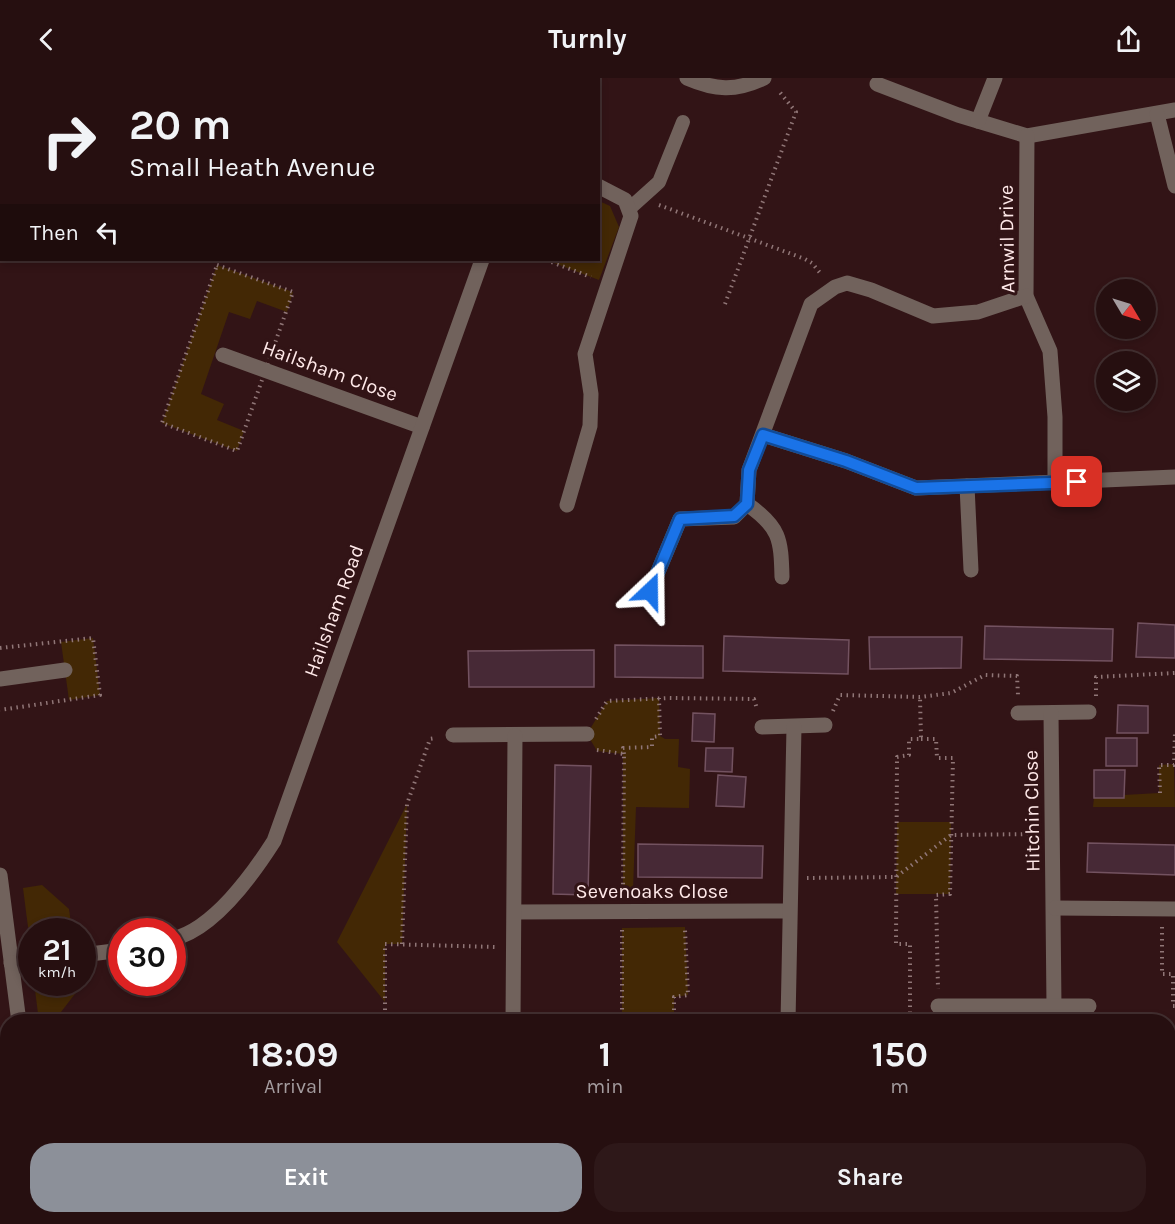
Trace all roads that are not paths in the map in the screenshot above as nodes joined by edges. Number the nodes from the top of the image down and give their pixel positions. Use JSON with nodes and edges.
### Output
{"nodes":[{"id":1,"x":687,"y":78,"type":"edge"},
{"id":2,"x":995,"y":78,"type":"edge"},
{"id":3,"x":769,"y":82,"type":"edge"},
{"id":4,"x":877,"y":84,"type":"dead end"},
{"id":5,"x":1175,"y":110,"type":"edge"},
{"id":6,"x":1157,"y":114,"type":"junction"},
{"id":7,"x":978,"y":121,"type":"junction"},
{"id":8,"x":683,"y":122,"type":"dead end"},
{"id":9,"x":1027,"y":135,"type":"junction"},
{"id":10,"x":1175,"y":186,"type":"edge"},
{"id":11,"x":600,"y":187,"type":"edge"},
{"id":12,"x":629,"y":209,"type":"junction"},
{"id":13,"x":482,"y":261,"type":"edge"},
{"id":14,"x":1026,"y":296,"type":"junction"},
{"id":15,"x":223,"y":355,"type":"dead end"},
{"id":16,"x":422,"y":427,"type":"junction"},
{"id":17,"x":763,"y":435,"type":"junction"},
{"id":18,"x":1175,"y":477,"type":"edge"},
{"id":19,"x":1055,"y":482,"type":"junction"},
{"id":20,"x":967,"y":486,"type":"junction"},
{"id":21,"x":747,"y":504,"type":"junction"},
{"id":22,"x":567,"y":505,"type":"dead end"},
{"id":23,"x":971,"y":570,"type":"dead end"},
{"id":24,"x":782,"y":577,"type":"dead end"},
{"id":25,"x":650,"y":591,"type":"dead end"},
{"id":26,"x":65,"y":670,"type":"dead end"},
{"id":27,"x":0,"y":679,"type":"edge"},
{"id":28,"x":1089,"y":712,"type":"road end"},
{"id":29,"x":1018,"y":713,"type":"road end"},
{"id":30,"x":1051,"y":713,"type":"junction"},
{"id":31,"x":825,"y":725,"type":"road end"},
{"id":32,"x":762,"y":727,"type":"road end"},
{"id":33,"x":794,"y":727,"type":"junction"},
{"id":34,"x":586,"y":734,"type":"road end"},
{"id":35,"x":453,"y":735,"type":"road end"},
{"id":36,"x":515,"y":736,"type":"junction"},
{"id":37,"x":0,"y":875,"type":"edge"},
{"id":38,"x":1055,"y":908,"type":"junction"},
{"id":39,"x":1168,"y":909,"type":"edge"},
{"id":40,"x":515,"y":912,"type":"junction"},
{"id":41,"x":788,"y":912,"type":"junction"},
{"id":42,"x":186,"y":933,"type":"edge"},
{"id":43,"x":18,"y":962,"type":"edge"},
{"id":44,"x":11,"y":963,"type":"junction"},
{"id":45,"x":938,"y":1006,"type":"road end"},
{"id":46,"x":1054,"y":1006,"type":"junction"},
{"id":47,"x":1089,"y":1006,"type":"dead end"},
{"id":48,"x":18,"y":1014,"type":"edge"},
{"id":49,"x":513,"y":1014,"type":"edge"},
{"id":50,"x":788,"y":1014,"type":"edge"}],
"edges":[{"from":1,"to":3,"type":"street"},
{"from":2,"to":7,"type":"street"},
{"from":4,"to":7,"type":"street"},
{"from":5,"to":6,"type":"street"},
{"from":6,"to":9,"type":"street"},
{"from":6,"to":10,"type":"street"},
{"from":7,"to":9,"type":"street"},
{"from":8,"to":12,"type":"lane"},
{"from":9,"to":14,"type":"street","name":"Arnwil Drive"},
{"from":11,"to":12,"type":"street"},
{"from":12,"to":22,"type":"street"},
{"from":13,"to":16,"type":"street","name":"Hailsham Road"},
{"from":14,"to":17,"type":"street"},
{"from":14,"to":19,"type":"street","name":"Arnwil Drive"},
{"from":15,"to":16,"type":"street","name":"Hailsham Close"},
{"from":16,"to":42,"type":"street","name":"Hailsham Road"},
{"from":17,"to":20,"type":"street"},
{"from":17,"to":21,"type":"street"},
{"from":18,"to":19,"type":"street"},
{"from":19,"to":20,"type":"street"},
{"from":20,"to":23,"type":"street"},
{"from":21,"to":24,"type":"street"},
{"from":21,"to":25,"type":"street"},
{"from":26,"to":27,"type":"street"},
{"from":28,"to":30,"type":"street"},
{"from":29,"to":30,"type":"street"},
{"from":30,"to":38,"type":"street","name":"Hitchin Close"},
{"from":31,"to":33,"type":"street"},
{"from":32,"to":33,"type":"street"},
{"from":33,"to":41,"type":"street"},
{"from":34,"to":36,"type":"street"},
{"from":35,"to":36,"type":"street"},
{"from":36,"to":40,"type":"street"},
{"from":37,"to":44,"type":"street"},
{"from":38,"to":39,"type":"street"},
{"from":38,"to":46,"type":"street","name":"Hitchin Close"},
{"from":40,"to":41,"type":"street","name":"Sevenoaks Close"},
{"from":40,"to":49,"type":"street"},
{"from":41,"to":50,"type":"street"},
{"from":43,"to":44,"type":"street"},
{"from":44,"to":48,"type":"street"},
{"from":45,"to":46,"type":"street"},
{"from":46,"to":47,"type":"street"}]}
